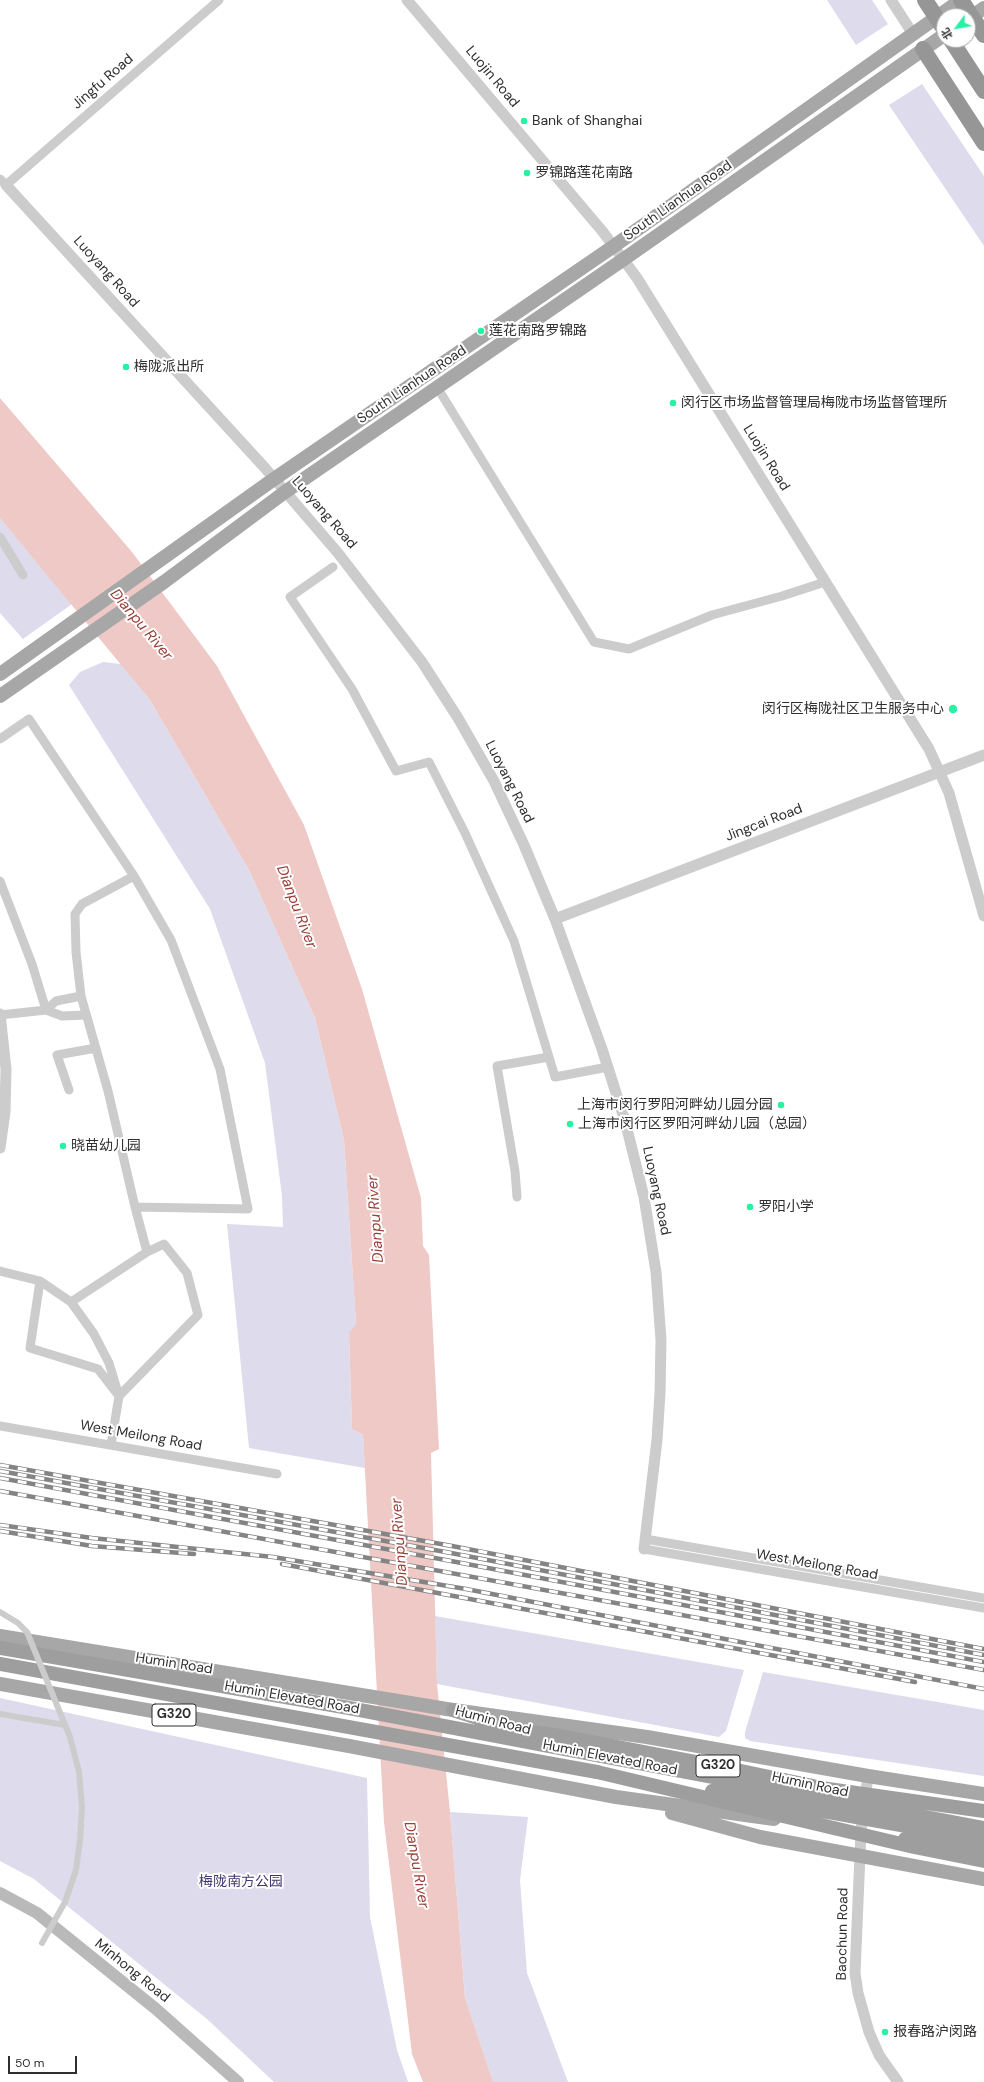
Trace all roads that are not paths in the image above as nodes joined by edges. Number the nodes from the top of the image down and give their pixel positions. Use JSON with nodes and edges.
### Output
{"nodes":[{"id":1,"x":220,"y":0,"type":"edge"},
{"id":2,"x":407,"y":0,"type":"edge"},
{"id":3,"x":891,"y":0,"type":"edge"},
{"id":4,"x":925,"y":0,"type":"edge"},
{"id":5,"x":961,"y":0,"type":"edge"},
{"id":6,"x":936,"y":17,"type":"edge"},
{"id":7,"x":913,"y":34,"type":"junction"},
{"id":8,"x":984,"y":35,"type":"edge"},
{"id":9,"x":936,"y":39,"type":"edge"},
{"id":10,"x":923,"y":48,"type":"junction"},
{"id":11,"x":956,"y":48,"type":"edge"},
{"id":12,"x":984,"y":91,"type":"edge"},
{"id":13,"x":984,"y":142,"type":"edge"},
{"id":14,"x":3,"y":182,"type":"edge"},
{"id":15,"x":614,"y":246,"type":"junction"},
{"id":16,"x":624,"y":259,"type":"junction"},
{"id":17,"x":437,"y":387,"type":"junction"},
{"id":18,"x":274,"y":479,"type":"junction"},
{"id":19,"x":285,"y":492,"type":"junction"},
{"id":20,"x":0,"y":537,"type":"edge"},
{"id":21,"x":333,"y":567,"type":"dead end"},
{"id":22,"x":23,"y":575,"type":"dead end"},
{"id":23,"x":825,"y":582,"type":"junction"},
{"id":24,"x":0,"y":674,"type":"edge"},
{"id":25,"x":0,"y":696,"type":"edge"},
{"id":26,"x":0,"y":739,"type":"edge"},
{"id":27,"x":984,"y":755,"type":"edge"},
{"id":28,"x":941,"y":771,"type":"junction"},
{"id":29,"x":134,"y":876,"type":"junction"},
{"id":30,"x":0,"y":882,"type":"edge"},
{"id":31,"x":984,"y":916,"type":"edge"},
{"id":32,"x":555,"y":919,"type":"junction"},
{"id":33,"x":81,"y":996,"type":"junction"},
{"id":34,"x":46,"y":1010,"type":"junction"},
{"id":35,"x":0,"y":1015,"type":"edge"},
{"id":36,"x":86,"y":1015,"type":"junction"},
{"id":37,"x":96,"y":1048,"type":"junction"},
{"id":38,"x":549,"y":1057,"type":"junction"},
{"id":39,"x":608,"y":1067,"type":"junction"},
{"id":40,"x":69,"y":1090,"type":"dead end"},
{"id":41,"x":0,"y":1148,"type":"edge"},
{"id":42,"x":517,"y":1197,"type":"dead end"},
{"id":43,"x":136,"y":1207,"type":"junction"},
{"id":44,"x":147,"y":1252,"type":"junction"},
{"id":45,"x":0,"y":1270,"type":"edge"},
{"id":46,"x":40,"y":1281,"type":"junction"},
{"id":47,"x":71,"y":1302,"type":"junction"},
{"id":48,"x":119,"y":1396,"type":"junction"},
{"id":49,"x":0,"y":1426,"type":"edge"},
{"id":50,"x":111,"y":1445,"type":"junction"},
{"id":51,"x":277,"y":1474,"type":"dead end"},
{"id":52,"x":645,"y":1544,"type":"junction"},
{"id":53,"x":984,"y":1598,"type":"edge"},
{"id":54,"x":984,"y":1608,"type":"edge"},
{"id":55,"x":0,"y":1612,"type":"edge"},
{"id":56,"x":0,"y":1636,"type":"edge"},
{"id":57,"x":0,"y":1648,"type":"edge"},
{"id":58,"x":0,"y":1664,"type":"edge"},
{"id":59,"x":0,"y":1684,"type":"edge"},
{"id":60,"x":453,"y":1710,"type":"junction"},
{"id":61,"x":0,"y":1714,"type":"edge"},
{"id":62,"x":65,"y":1726,"type":"junction"},
{"id":63,"x":602,"y":1756,"type":"junction"},
{"id":64,"x":597,"y":1772,"type":"junction"},
{"id":65,"x":868,"y":1776,"type":"junction"},
{"id":66,"x":984,"y":1794,"type":"edge"},
{"id":67,"x":616,"y":1797,"type":"junction"},
{"id":68,"x":866,"y":1797,"type":"junction"},
{"id":69,"x":984,"y":1811,"type":"edge"},
{"id":70,"x":984,"y":1818,"type":"edge"},
{"id":71,"x":984,"y":1828,"type":"edge"},
{"id":72,"x":861,"y":1831,"type":"junction"},
{"id":73,"x":984,"y":1840,"type":"edge"},
{"id":74,"x":984,"y":1852,"type":"edge"},
{"id":75,"x":860,"y":1857,"type":"junction"},
{"id":76,"x":984,"y":1861,"type":"edge"},
{"id":77,"x":984,"y":1879,"type":"edge"},
{"id":78,"x":0,"y":1893,"type":"edge"},
{"id":79,"x":42,"y":1943,"type":"dead end"},
{"id":80,"x":238,"y":2082,"type":"edge"},
{"id":81,"x":898,"y":2082,"type":"edge"}],
"edges":[{"from":1,"to":14,"type":"street","name":"Jingfu Road"},
{"from":2,"to":15,"type":"street","name":"Luojin Road"},
{"from":3,"to":7,"type":"street"},
{"from":4,"to":6,"type":"highway","bridge":true},
{"from":5,"to":7,"type":"main road","name":"South Lianhua Road"},
{"from":5,"to":8,"type":"highway","bridge":true},
{"from":7,"to":10,"type":"main road"},
{"from":7,"to":15,"type":"main road","name":"South Lianhua Road"},
{"from":9,"to":10,"type":"main road","name":"South Lianhua Road"},
{"from":10,"to":13,"type":"highway"},
{"from":10,"to":16,"type":"main road","name":"South Lianhua Road"},
{"from":11,"to":12,"type":"highway"},
{"from":14,"to":18,"type":"street","name":"Luoyang Road"},
{"from":15,"to":16,"type":"street","name":"Luojin Road"},
{"from":15,"to":18,"type":"main road","name":"South Lianhua Road"},
{"from":16,"to":17,"type":"main road","name":"South Lianhua Road"},
{"from":16,"to":23,"type":"street","name":"Luojin Road"},
{"from":17,"to":19,"type":"main road","name":"South Lianhua Road"},
{"from":17,"to":23,"type":"street"},
{"from":18,"to":19,"type":"street","name":"Luoyang Road"},
{"from":18,"to":24,"type":"main road","name":"South Lianhua Road"},
{"from":19,"to":25,"type":"main road","name":"South Lianhua Road"},
{"from":19,"to":32,"type":"street","name":"Luoyang Road"},
{"from":20,"to":22,"type":"street"},
{"from":21,"to":38,"type":"street"},
{"from":23,"to":28,"type":"street","name":"Luojin Road"},
{"from":26,"to":29,"type":"street"},
{"from":27,"to":28,"type":"street","name":"Jingcai Road"},
{"from":28,"to":31,"type":"street","name":"Luojin Road"},
{"from":28,"to":32,"type":"street","name":"Jingcai Road"},
{"from":29,"to":33,"type":"street"},
{"from":29,"to":43,"type":"street"},
{"from":30,"to":34,"type":"street"},
{"from":32,"to":39,"type":"street","name":"Luoyang Road"},
{"from":33,"to":34,"type":"street"},
{"from":33,"to":36,"type":"street"},
{"from":34,"to":35,"type":"street"},
{"from":34,"to":36,"type":"street"},
{"from":35,"to":41,"type":"street"},
{"from":36,"to":37,"type":"street"},
{"from":37,"to":40,"type":"street"},
{"from":37,"to":43,"type":"street"},
{"from":38,"to":39,"type":"street"},
{"from":38,"to":42,"type":"street"},
{"from":39,"to":52,"type":"street","name":"Luoyang Road"},
{"from":43,"to":44,"type":"street"},
{"from":44,"to":47,"type":"street"},
{"from":44,"to":48,"type":"street"},
{"from":45,"to":46,"type":"street"},
{"from":46,"to":47,"type":"street"},
{"from":46,"to":48,"type":"street"},
{"from":47,"to":48,"type":"street"},
{"from":48,"to":50,"type":"street"},
{"from":49,"to":50,"type":"street","name":"West Meilong Road"},
{"from":50,"to":51,"type":"street","name":"West Meilong Road"},
{"from":52,"to":53,"type":"street","name":"West Meilong Road"},
{"from":52,"to":54,"type":"street","name":"West Meilong Road"},
{"from":55,"to":62,"type":"street","bridge":true},
{"from":56,"to":60,"type":"main road","name":"Humin Road","number":"G320"},
{"from":57,"to":63,"type":"highway","name":"Humin Elevated Road","bridge":true},
{"from":58,"to":64,"type":"highway","name":"Humin Elevated Road","bridge":true},
{"from":59,"to":67,"type":"main road","number":"G320"},
{"from":60,"to":65,"type":"main road"},
{"from":60,"to":68,"type":"highway","name":"Humin Road","number":"G320"},
{"from":61,"to":62,"type":"street"},
{"from":62,"to":79,"type":"street","bridge":true},
{"from":63,"to":69,"type":"highway","bridge":true},
{"from":63,"to":71,"type":"highway","name":"Humin Elevated Road","bridge":true},
{"from":64,"to":73,"type":"highway","name":"Humin Elevated Road","bridge":true},
{"from":64,"to":76,"type":"highway","bridge":true},
{"from":65,"to":66,"type":"main road"},
{"from":65,"to":68,"type":"street","name":"Baochun Road"},
{"from":67,"to":72,"type":"main road","number":"G320"},
{"from":67,"to":75,"type":"main road"},
{"from":68,"to":70,"type":"highway","name":"Humin Road","number":"G320"},
{"from":68,"to":72,"type":"street","name":"Baochun Road"},
{"from":72,"to":74,"type":"highway","number":"G320"},
{"from":72,"to":75,"type":"street","name":"Baochun Road"},
{"from":75,"to":77,"type":"main road"},
{"from":75,"to":81,"type":"street","name":"Baochun Road"},
{"from":78,"to":80,"type":"main road","name":"Minhong Road"}]}
